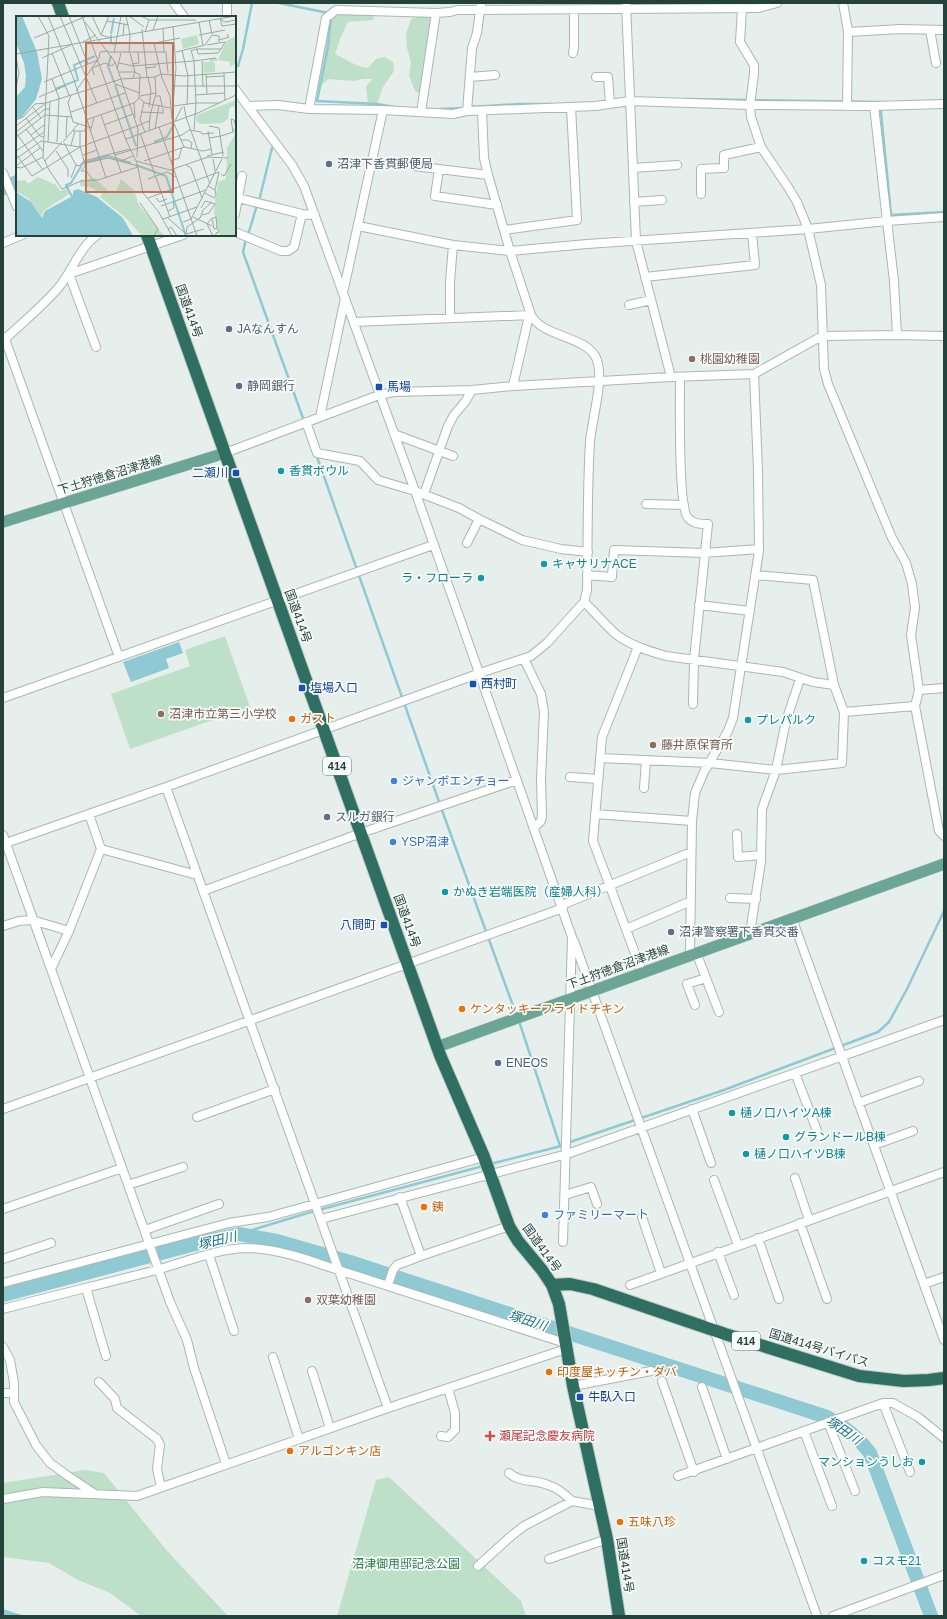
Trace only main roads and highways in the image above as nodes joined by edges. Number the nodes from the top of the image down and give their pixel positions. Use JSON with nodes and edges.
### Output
{"nodes":[{"id":1,"x":58,"y":3,"type":"edge"},
{"id":2,"x":67,"y":3,"type":"edge"},
{"id":3,"x":63,"y":16,"type":"edge"},
{"id":4,"x":72,"y":16,"type":"edge"},
{"id":5,"x":148,"y":240,"type":"edge"},
{"id":6,"x":225,"y":453,"type":"junction"},
{"id":7,"x":3,"y":522,"type":"edge"},
{"id":8,"x":944,"y":864,"type":"edge"},
{"id":9,"x":437,"y":1047,"type":"junction"},
{"id":10,"x":552,"y":1285,"type":"junction"},
{"id":11,"x":944,"y":1378,"type":"edge"},
{"id":12,"x":619,"y":1616,"type":"edge"}],
"edges":[{"from":1,"to":3,"type":"highway"},
{"from":2,"to":4,"type":"highway"},
{"from":5,"to":6,"type":"highway","name":"国道414号","number":"414"},
{"from":6,"to":7,"type":"main road","name":"下土狩徳倉沼津港線"},
{"from":6,"to":9,"type":"highway","name":"国道414号","number":"414"},
{"from":8,"to":9,"type":"main road","name":"下土狩徳倉沼津港線"},
{"from":9,"to":10,"type":"highway","name":"国道414号","number":"414"},
{"from":10,"to":11,"type":"highway","name":"国道414号バイパス","number":"414"},
{"from":10,"to":12,"type":"highway","name":"国道414号","number":"414"}]}
